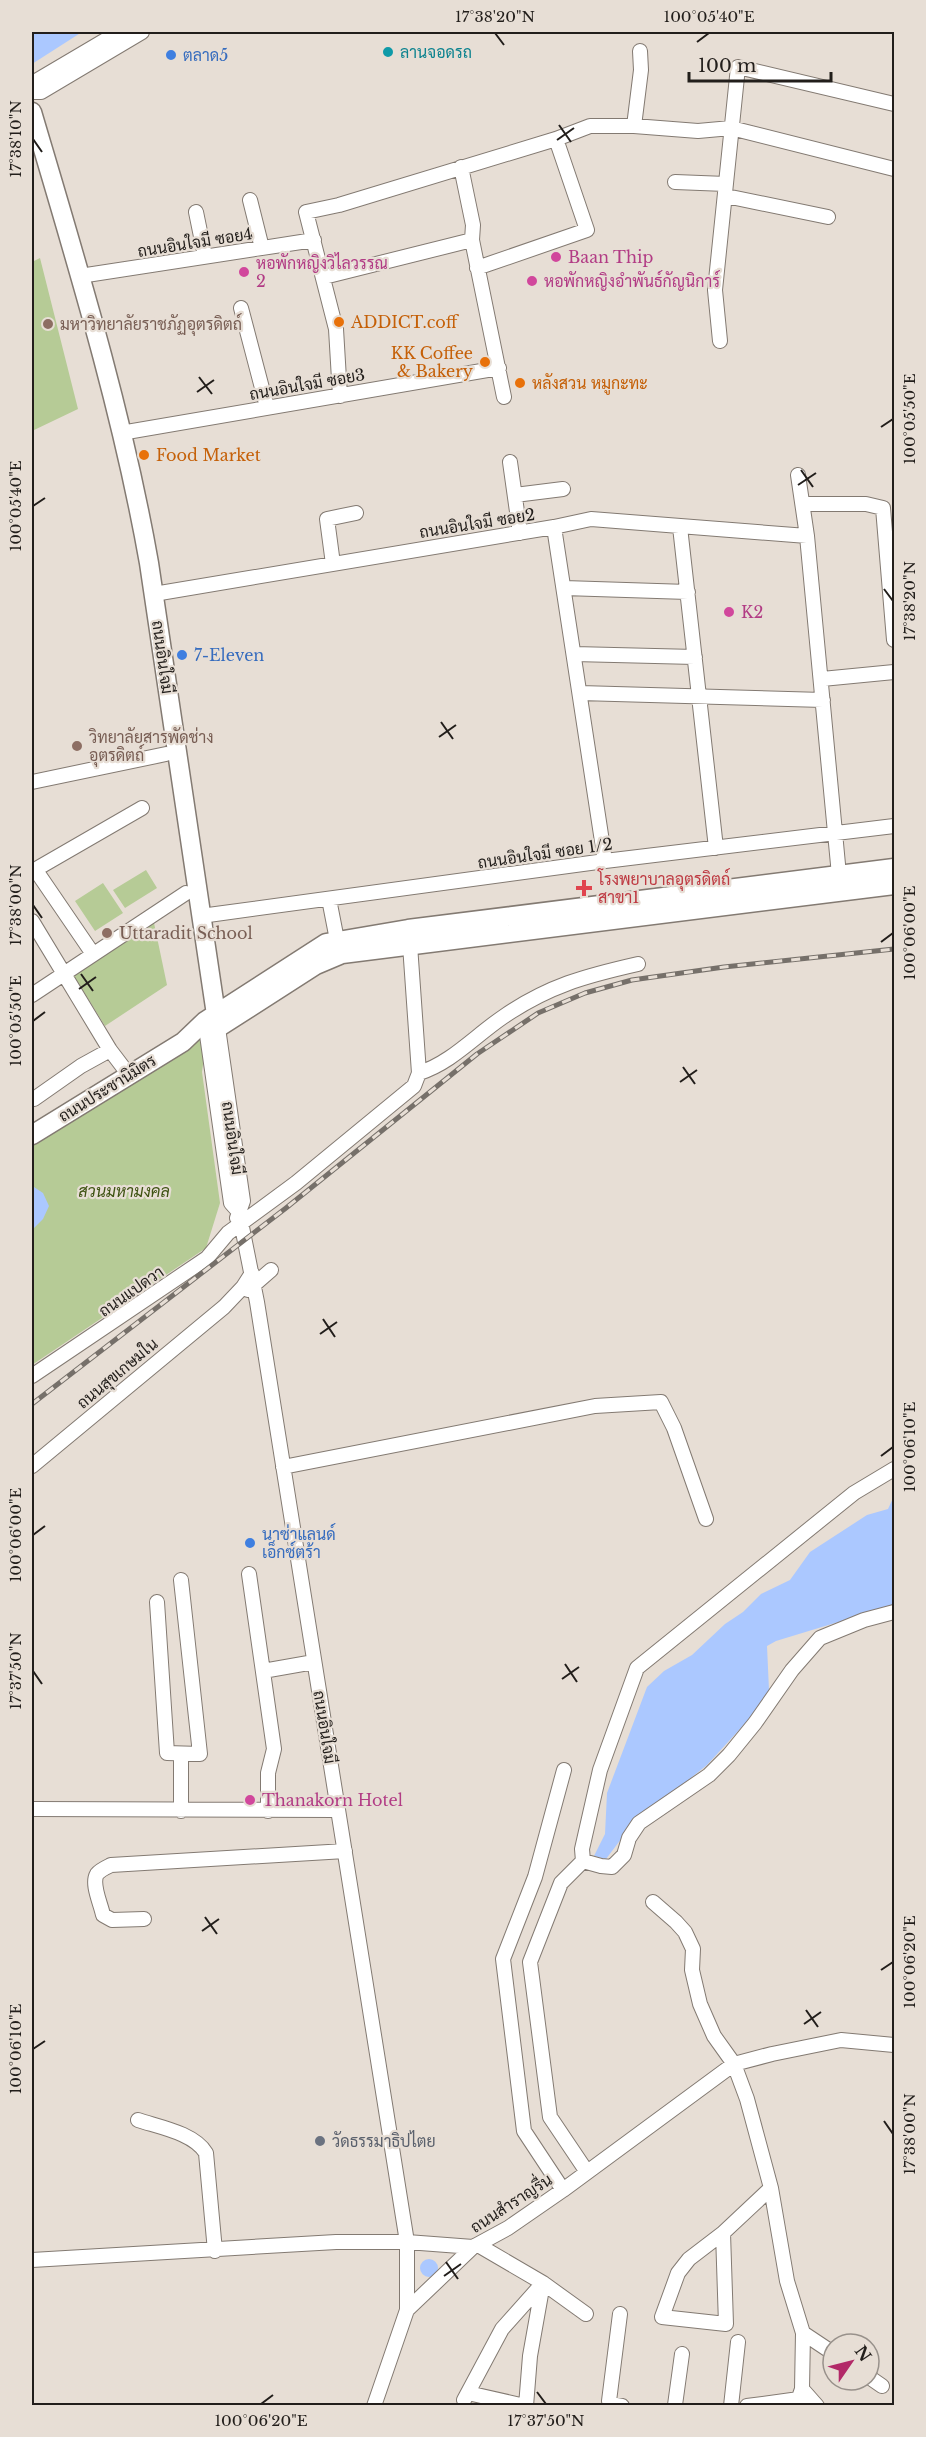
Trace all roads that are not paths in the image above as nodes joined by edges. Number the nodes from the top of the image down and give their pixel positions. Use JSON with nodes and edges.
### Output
{"nodes":[{"id":1,"x":119,"y":32,"type":"edge"},
{"id":2,"x":142,"y":32,"type":"edge"},
{"id":3,"x":640,"y":51,"type":"dead end"},
{"id":4,"x":35,"y":91,"type":"edge"},
{"id":5,"x":894,"y":104,"type":"edge"},
{"id":6,"x":33,"y":115,"type":"edge"},
{"id":7,"x":634,"y":126,"type":"junction"},
{"id":8,"x":731,"y":128,"type":"junction"},
{"id":9,"x":556,"y":139,"type":"junction"},
{"id":10,"x":32,"y":152,"type":"edge"},
{"id":11,"x":461,"y":167,"type":"junction"},
{"id":12,"x":894,"y":169,"type":"edge"},
{"id":13,"x":675,"y":182,"type":"dead end"},
{"id":14,"x":726,"y":190,"type":"junction"},
{"id":15,"x":250,"y":200,"type":"dead end"},
{"id":16,"x":196,"y":212,"type":"dead end"},
{"id":17,"x":828,"y":217,"type":"dead end"},
{"id":18,"x":314,"y":240,"type":"junction"},
{"id":19,"x":471,"y":240,"type":"junction"},
{"id":20,"x":262,"y":248,"type":"junction"},
{"id":21,"x":205,"y":256,"type":"junction"},
{"id":22,"x":477,"y":268,"type":"junction"},
{"id":23,"x":80,"y":276,"type":"junction"},
{"id":24,"x":324,"y":278,"type":"junction"},
{"id":25,"x":242,"y":308,"type":"dead end"},
{"id":26,"x":720,"y":341,"type":"dead end"},
{"id":27,"x":499,"y":368,"type":"junction"},
{"id":28,"x":340,"y":396,"type":"junction"},
{"id":29,"x":504,"y":397,"type":"dead end"},
{"id":30,"x":267,"y":407,"type":"junction"},
{"id":31,"x":121,"y":433,"type":"junction"},
{"id":32,"x":510,"y":462,"type":"dead end"},
{"id":33,"x":798,"y":475,"type":"dead end"},
{"id":34,"x":563,"y":489,"type":"dead end"},
{"id":35,"x":515,"y":495,"type":"junction"},
{"id":36,"x":803,"y":504,"type":"junction"},
{"id":37,"x":356,"y":513,"type":"dead end"},
{"id":38,"x":554,"y":527,"type":"junction"},
{"id":39,"x":680,"y":527,"type":"junction"},
{"id":40,"x":520,"y":533,"type":"junction"},
{"id":41,"x":807,"y":536,"type":"junction"},
{"id":42,"x":333,"y":564,"type":"junction"},
{"id":43,"x":564,"y":588,"type":"junction"},
{"id":44,"x":688,"y":592,"type":"junction"},
{"id":45,"x":148,"y":595,"type":"junction"},
{"id":46,"x":894,"y":640,"type":"edge"},
{"id":47,"x":574,"y":654,"type":"junction"},
{"id":48,"x":695,"y":657,"type":"junction"},
{"id":49,"x":894,"y":672,"type":"edge"},
{"id":50,"x":822,"y":680,"type":"junction"},
{"id":51,"x":580,"y":693,"type":"junction"},
{"id":52,"x":700,"y":697,"type":"junction"},
{"id":53,"x":823,"y":700,"type":"junction"},
{"id":54,"x":171,"y":753,"type":"junction"},
{"id":55,"x":32,"y":782,"type":"edge"},
{"id":56,"x":142,"y":808,"type":"dead end"},
{"id":57,"x":894,"y":826,"type":"edge"},
{"id":58,"x":835,"y":834,"type":"junction"},
{"id":59,"x":716,"y":848,"type":"junction"},
{"id":60,"x":605,"y":861,"type":"junction"},
{"id":61,"x":894,"y":868,"type":"edge"},
{"id":62,"x":838,"y":875,"type":"junction"},
{"id":63,"x":894,"y":885,"type":"edge"},
{"id":64,"x":192,"y":892,"type":"junction"},
{"id":65,"x":329,"y":899,"type":"junction"},
{"id":66,"x":201,"y":916,"type":"junction"},
{"id":67,"x":32,"y":921,"type":"edge"},
{"id":68,"x":337,"y":940,"type":"junction"},
{"id":69,"x":410,"y":945,"type":"junction"},
{"id":70,"x":93,"y":954,"type":"junction"},
{"id":71,"x":638,"y":964,"type":"dead end"},
{"id":72,"x":64,"y":974,"type":"junction"},
{"id":73,"x":32,"y":995,"type":"edge"},
{"id":74,"x":211,"y":1025,"type":"junction"},
{"id":75,"x":110,"y":1050,"type":"junction"},
{"id":76,"x":419,"y":1073,"type":"junction"},
{"id":77,"x":129,"y":1074,"type":"junction"},
{"id":78,"x":34,"y":1099,"type":"dead end"},
{"id":79,"x":32,"y":1135,"type":"edge"},
{"id":80,"x":240,"y":1218,"type":"junction"},
{"id":81,"x":226,"y":1236,"type":"junction"},
{"id":82,"x":245,"y":1240,"type":"junction"},
{"id":83,"x":271,"y":1270,"type":"dead end"},
{"id":84,"x":253,"y":1279,"type":"junction"},
{"id":85,"x":257,"y":1302,"type":"junction"},
{"id":86,"x":224,"y":1306,"type":"junction"},
{"id":87,"x":32,"y":1376,"type":"edge"},
{"id":88,"x":32,"y":1466,"type":"edge"},
{"id":89,"x":283,"y":1467,"type":"junction"},
{"id":90,"x":894,"y":1469,"type":"edge"},
{"id":91,"x":706,"y":1519,"type":"dead end"},
{"id":92,"x":249,"y":1574,"type":"dead end"},
{"id":93,"x":180,"y":1580,"type":"dead end"},
{"id":94,"x":157,"y":1602,"type":"dead end"},
{"id":95,"x":894,"y":1612,"type":"edge"},
{"id":96,"x":314,"y":1662,"type":"junction"},
{"id":97,"x":263,"y":1671,"type":"junction"},
{"id":98,"x":181,"y":1754,"type":"junction"},
{"id":99,"x":564,"y":1770,"type":"dead end"},
{"id":100,"x":32,"y":1809,"type":"edge"},
{"id":101,"x":338,"y":1810,"type":"junction"},
{"id":102,"x":181,"y":1811,"type":"junction"},
{"id":103,"x":268,"y":1811,"type":"junction"},
{"id":104,"x":345,"y":1851,"type":"junction"},
{"id":105,"x":584,"y":1861,"type":"junction"},
{"id":106,"x":653,"y":1902,"type":"dead end"},
{"id":107,"x":144,"y":1920,"type":"dead end"},
{"id":108,"x":894,"y":2045,"type":"edge"},
{"id":109,"x":734,"y":2064,"type":"junction"},
{"id":110,"x":138,"y":2120,"type":"dead end"},
{"id":111,"x":587,"y":2172,"type":"junction"},
{"id":112,"x":771,"y":2188,"type":"junction"},
{"id":113,"x":563,"y":2190,"type":"junction"},
{"id":114,"x":723,"y":2233,"type":"junction"},
{"id":115,"x":407,"y":2242,"type":"junction"},
{"id":116,"x":476,"y":2246,"type":"junction"},
{"id":117,"x":215,"y":2251,"type":"junction"},
{"id":118,"x":32,"y":2260,"type":"edge"},
{"id":119,"x":543,"y":2283,"type":"junction"},
{"id":120,"x":407,"y":2310,"type":"junction"},
{"id":121,"x":585,"y":2314,"type":"dead end"},
{"id":122,"x":620,"y":2314,"type":"dead end"},
{"id":123,"x":803,"y":2333,"type":"junction"},
{"id":124,"x":738,"y":2342,"type":"dead end"},
{"id":125,"x":821,"y":2345,"type":"edge"},
{"id":126,"x":682,"y":2354,"type":"dead end"},
{"id":127,"x":799,"y":2398,"type":"edge"},
{"id":128,"x":676,"y":2405,"type":"edge"},
{"id":129,"x":374,"y":2406,"type":"edge"},
{"id":130,"x":525,"y":2406,"type":"edge"},
{"id":131,"x":622,"y":2406,"type":"edge"},
{"id":132,"x":662,"y":2406,"type":"edge"},
{"id":133,"x":731,"y":2406,"type":"edge"},
{"id":134,"x":747,"y":2406,"type":"edge"},
{"id":135,"x":817,"y":2406,"type":"edge"}],
"edges":[{"from":1,"to":4,"type":"street"},
{"from":2,"to":4,"type":"street"},
{"from":3,"to":7,"type":"street"},
{"from":4,"to":6,"type":"street"},
{"from":5,"to":8,"type":"street"},
{"from":6,"to":23,"type":"main road","name":"ถนนอินใจมี"},
{"from":7,"to":8,"type":"street"},
{"from":7,"to":9,"type":"street"},
{"from":8,"to":12,"type":"street"},
{"from":8,"to":14,"type":"street"},
{"from":9,"to":11,"type":"street"},
{"from":9,"to":22,"type":"street"},
{"from":10,"to":45,"type":"main road","name":"ถนนอินใจมี"},
{"from":11,"to":18,"type":"street"},
{"from":11,"to":19,"type":"street"},
{"from":13,"to":14,"type":"street"},
{"from":14,"to":17,"type":"street"},
{"from":14,"to":26,"type":"street"},
{"from":15,"to":20,"type":"street"},
{"from":16,"to":21,"type":"street"},
{"from":18,"to":20,"type":"street","name":"ถนนอินใจมี ซอย4"},
{"from":18,"to":24,"type":"street"},
{"from":19,"to":22,"type":"street"},
{"from":19,"to":24,"type":"street"},
{"from":20,"to":21,"type":"street","name":"ถนนอินใจมี ซอย4"},
{"from":21,"to":23,"type":"street","name":"ถนนอินใจมี ซอย4"},
{"from":22,"to":27,"type":"street"},
{"from":23,"to":31,"type":"main road","name":"ถนนอินใจมี"},
{"from":24,"to":28,"type":"street"},
{"from":25,"to":30,"type":"street"},
{"from":27,"to":28,"type":"street","name":"ถนนอินใจมี ซอย3"},
{"from":27,"to":29,"type":"street"},
{"from":28,"to":30,"type":"street","name":"ถนนอินใจมี ซอย3"},
{"from":30,"to":31,"type":"street","name":"ถนนอินใจมี ซอย3"},
{"from":31,"to":45,"type":"main road","name":"ถนนอินใจมี"},
{"from":32,"to":35,"type":"street"},
{"from":33,"to":36,"type":"street"},
{"from":34,"to":35,"type":"street"},
{"from":35,"to":40,"type":"street"},
{"from":36,"to":41,"type":"street"},
{"from":36,"to":46,"type":"street"},
{"from":37,"to":42,"type":"street"},
{"from":38,"to":39,"type":"street","name":"ถนนอินใจมี ซอย2"},
{"from":38,"to":40,"type":"street","name":"ถนนอินใจมี ซอย2"},
{"from":38,"to":43,"type":"street"},
{"from":39,"to":41,"type":"street","name":"ถนนอินใจมี ซอย2"},
{"from":39,"to":44,"type":"street"},
{"from":40,"to":42,"type":"street","name":"ถนนอินใจมี ซอย2"},
{"from":41,"to":50,"type":"street"},
{"from":42,"to":45,"type":"street","name":"ถนนอินใจมี ซอย2"},
{"from":43,"to":44,"type":"street"},
{"from":43,"to":47,"type":"street"},
{"from":44,"to":48,"type":"street"},
{"from":45,"to":54,"type":"main road","name":"ถนนอินใจมี"},
{"from":47,"to":48,"type":"street"},
{"from":47,"to":51,"type":"street"},
{"from":48,"to":52,"type":"street"},
{"from":49,"to":50,"type":"street"},
{"from":50,"to":53,"type":"street"},
{"from":51,"to":52,"type":"street"},
{"from":51,"to":60,"type":"street"},
{"from":52,"to":53,"type":"street"},
{"from":52,"to":59,"type":"street"},
{"from":53,"to":58,"type":"street"},
{"from":54,"to":55,"type":"street"},
{"from":54,"to":64,"type":"main road","name":"ถนนอินใจมี"},
{"from":56,"to":70,"type":"street"},
{"from":57,"to":58,"type":"street","name":"ถนนอินใจมี ซอย 1/2"},
{"from":58,"to":59,"type":"street","name":"ถนนอินใจมี ซอย 1/2"},
{"from":58,"to":62,"type":"street"},
{"from":59,"to":60,"type":"street","name":"ถนนอินใจมี ซอย 1/2"},
{"from":60,"to":65,"type":"street","name":"ถนนอินใจมี ซอย 1/2"},
{"from":61,"to":62,"type":"main road"},
{"from":62,"to":68,"type":"main road"},
{"from":63,"to":69,"type":"main road"},
{"from":64,"to":66,"type":"main road","name":"ถนนอินใจมี"},
{"from":64,"to":70,"type":"street"},
{"from":64,"to":74,"type":"main road","name":"ถนนอินใจมี"},
{"from":65,"to":66,"type":"street","name":"ถนนอินใจมี ซอย 1/2"},
{"from":65,"to":68,"type":"street"},
{"from":66,"to":74,"type":"main road","name":"ถนนอินใจมี"},
{"from":67,"to":72,"type":"street"},
{"from":68,"to":74,"type":"main road"},
{"from":69,"to":74,"type":"main road"},
{"from":69,"to":76,"type":"street"},
{"from":70,"to":72,"type":"street"},
{"from":71,"to":76,"type":"street"},
{"from":72,"to":73,"type":"street"},
{"from":72,"to":75,"type":"street"},
{"from":74,"to":77,"type":"main road","name":"ถนนประชานิมิตร"},
{"from":74,"to":80,"type":"street","name":"ถนนอินใจมี"},
{"from":75,"to":77,"type":"street"},
{"from":75,"to":78,"type":"street"},
{"from":76,"to":80,"type":"street"},
{"from":77,"to":79,"type":"main road","name":"ถนนประชานิมิตร"},
{"from":80,"to":81,"type":"street","name":"ถนนแปดวา"},
{"from":80,"to":82,"type":"street","name":"ถนนอินใจมี"},
{"from":81,"to":82,"type":"street"},
{"from":81,"to":87,"type":"street","name":"ถนนแปดวา"},
{"from":82,"to":84,"type":"street","name":"ถนนอินใจมี"},
{"from":83,"to":84,"type":"street","name":"ถนนสุขเกษมใน"},
{"from":84,"to":85,"type":"street","name":"ถนนอินใจมี"},
{"from":84,"to":86,"type":"street","name":"ถนนสุขเกษมใน"},
{"from":85,"to":86,"type":"street","name":"ถนนสุขเกษมใน"},
{"from":85,"to":89,"type":"street","name":"ถนนอินใจมี"},
{"from":86,"to":88,"type":"street","name":"ถนนสุขเกษมใน"},
{"from":89,"to":91,"type":"street"},
{"from":89,"to":96,"type":"street","name":"ถนนอินใจมี"},
{"from":90,"to":105,"type":"street"},
{"from":92,"to":97,"type":"street"},
{"from":93,"to":98,"type":"street"},
{"from":94,"to":98,"type":"street"},
{"from":95,"to":105,"type":"street"},
{"from":96,"to":97,"type":"street"},
{"from":96,"to":101,"type":"street","name":"ถนนอินใจมี"},
{"from":97,"to":103,"type":"street"},
{"from":98,"to":102,"type":"street"},
{"from":99,"to":113,"type":"street"},
{"from":100,"to":102,"type":"street"},
{"from":101,"to":103,"type":"street"},
{"from":101,"to":104,"type":"street","name":"ถนนอินใจมี"},
{"from":102,"to":103,"type":"street"},
{"from":104,"to":107,"type":"street"},
{"from":104,"to":115,"type":"street","name":"ถนนอินใจมี"},
{"from":105,"to":111,"type":"street"},
{"from":106,"to":109,"type":"street"},
{"from":108,"to":109,"type":"street","name":"ถนนสำราญรื่น"},
{"from":109,"to":111,"type":"street","name":"ถนนสำราญรื่น"},
{"from":109,"to":112,"type":"street"},
{"from":110,"to":117,"type":"street"},
{"from":111,"to":113,"type":"street","name":"ถนนสำราญรื่น"},
{"from":112,"to":114,"type":"street"},
{"from":112,"to":123,"type":"street"},
{"from":113,"to":116,"type":"street","name":"ถนนสำราญรื่น"},
{"from":114,"to":114,"type":"street"},
{"from":115,"to":116,"type":"street","name":"ถนนสำราญรื่น"},
{"from":115,"to":117,"type":"street","name":"ถนนสำราญรื่น"},
{"from":115,"to":120,"type":"street","name":"ถนนอินใจมี"},
{"from":116,"to":119,"type":"street"},
{"from":116,"to":120,"type":"street"},
{"from":117,"to":118,"type":"street","name":"ถนนสำราญรื่น"},
{"from":119,"to":121,"type":"street"},
{"from":119,"to":130,"type":"street"},
{"from":119,"to":130,"type":"street"},
{"from":120,"to":129,"type":"street"},
{"from":122,"to":131,"type":"street"},
{"from":123,"to":125,"type":"street"},
{"from":123,"to":127,"type":"street"},
{"from":124,"to":133,"type":"street"},
{"from":126,"to":128,"type":"street"},
{"from":127,"to":134,"type":"street"},
{"from":127,"to":135,"type":"street"},
{"from":128,"to":132,"type":"street"}]}
